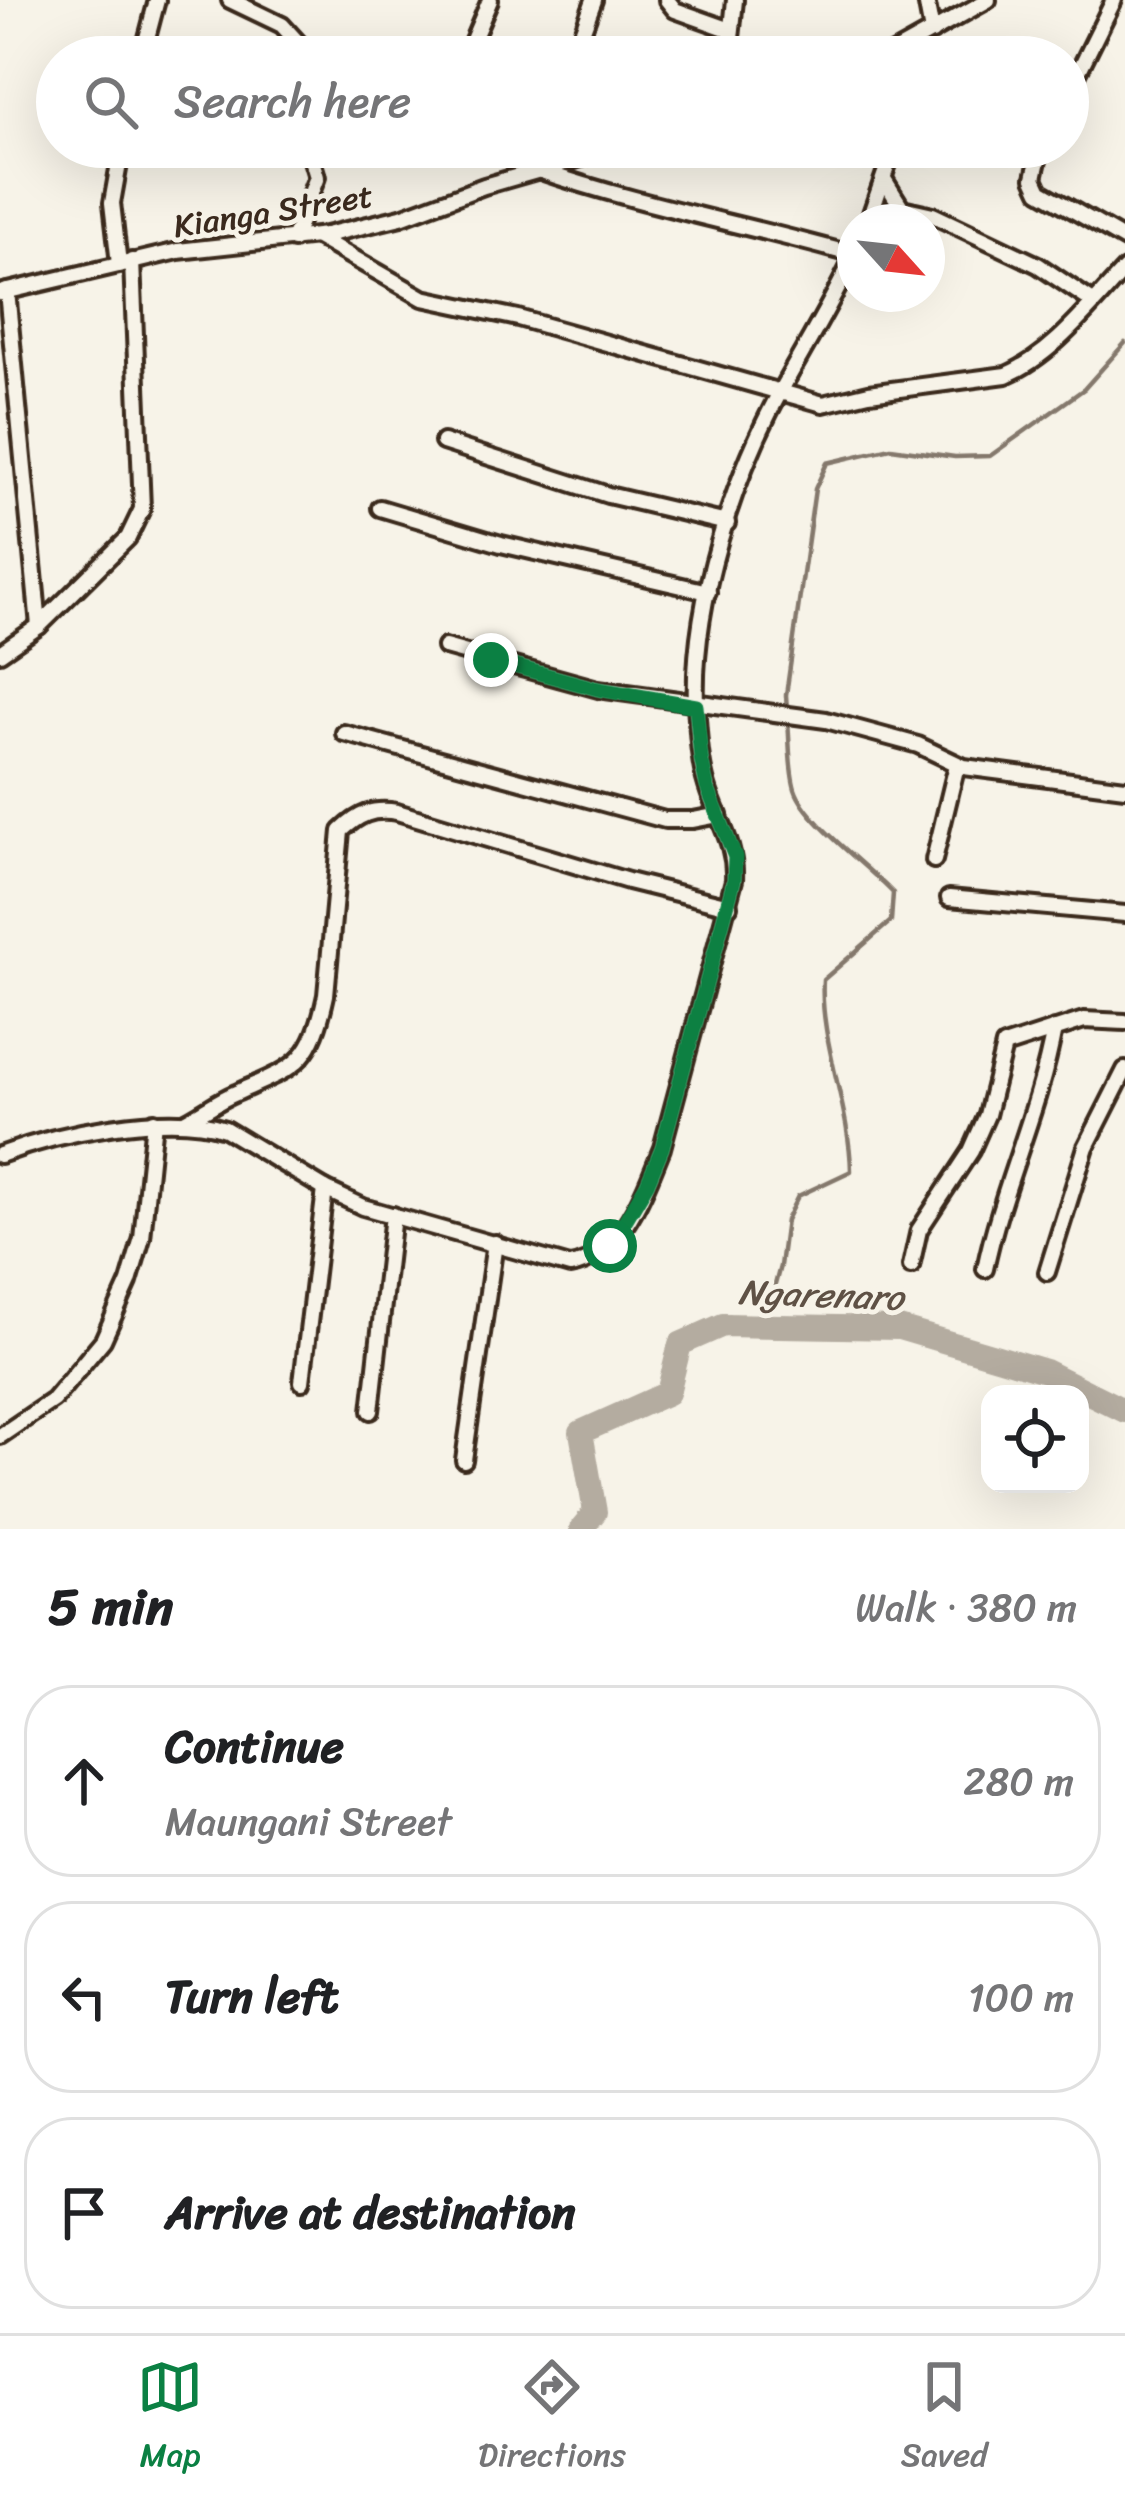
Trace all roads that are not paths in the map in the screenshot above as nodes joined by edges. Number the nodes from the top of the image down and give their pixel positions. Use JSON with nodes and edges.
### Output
{"nodes":[{"id":1,"x":157,"y":0,"type":"edge"},
{"id":2,"x":230,"y":0,"type":"edge"},
{"id":3,"x":490,"y":0,"type":"edge"},
{"id":4,"x":594,"y":0,"type":"edge"},
{"id":5,"x":667,"y":0,"type":"edge"},
{"id":6,"x":735,"y":0,"type":"edge"},
{"id":7,"x":926,"y":0,"type":"edge"},
{"id":8,"x":988,"y":0,"type":"edge"},
{"id":9,"x":1114,"y":0,"type":"edge"},
{"id":10,"x":731,"y":30,"type":"junction"},
{"id":11,"x":148,"y":36,"type":"edge"},
{"id":12,"x":294,"y":36,"type":"edge"},
{"id":13,"x":475,"y":36,"type":"edge"},
{"id":14,"x":581,"y":36,"type":"edge"},
{"id":15,"x":731,"y":36,"type":"edge"},
{"id":16,"x":927,"y":36,"type":"joint"},
{"id":17,"x":1089,"y":51,"type":"edge"},
{"id":18,"x":118,"y":168,"type":"edge"},
{"id":19,"x":314,"y":168,"type":"edge"},
{"id":20,"x":541,"y":168,"type":"edge"},
{"id":21,"x":887,"y":168,"type":"edge"},
{"id":22,"x":1036,"y":168,"type":"edge"},
{"id":23,"x":538,"y":170,"type":"junction"},
{"id":24,"x":884,"y":179,"type":"junction"},
{"id":25,"x":875,"y":204,"type":"edge"},
{"id":26,"x":317,"y":237,"type":"junction"},
{"id":27,"x":293,"y":240,"type":"junction"},
{"id":28,"x":1125,"y":240,"type":"edge"},
{"id":29,"x":837,"y":250,"type":"edge"},
{"id":30,"x":126,"y":263,"type":"junction"},
{"id":31,"x":1125,"y":268,"type":"edge"},
{"id":32,"x":837,"y":288,"type":"edge"},
{"id":33,"x":3,"y":292,"type":"edge"},
{"id":34,"x":1093,"y":302,"type":"junction"},
{"id":35,"x":780,"y":392,"type":"junction"},
{"id":36,"x":442,"y":442,"type":"dead end"},
{"id":37,"x":380,"y":508,"type":"dead end"},
{"id":38,"x":728,"y":523,"type":"junction"},
{"id":39,"x":708,"y":592,"type":"junction"},
{"id":40,"x":39,"y":626,"type":"junction"},
{"id":41,"x":445,"y":647,"type":"dead end"},
{"id":42,"x":0,"y":653,"type":"edge"},
{"id":43,"x":696,"y":706,"type":"junction"},
{"id":44,"x":344,"y":733,"type":"dead end"},
{"id":45,"x":957,"y":765,"type":"junction"},
{"id":46,"x":1125,"y":788,"type":"edge"},
{"id":47,"x":719,"y":815,"type":"junction"},
{"id":48,"x":934,"y":860,"type":"dead end"},
{"id":49,"x":949,"y":898,"type":"dead end"},
{"id":50,"x":729,"y":906,"type":"junction"},
{"id":51,"x":1125,"y":914,"type":"edge"},
{"id":52,"x":1125,"y":1022,"type":"edge"},
{"id":53,"x":1054,"y":1029,"type":"junction"},
{"id":54,"x":1125,"y":1070,"type":"edge"},
{"id":55,"x":154,"y":1121,"type":"junction"},
{"id":56,"x":187,"y":1121,"type":"junction"},
{"id":57,"x":0,"y":1155,"type":"edge"},
{"id":58,"x":325,"y":1189,"type":"junction"},
{"id":59,"x":393,"y":1215,"type":"junction"},
{"id":60,"x":495,"y":1244,"type":"junction"},
{"id":61,"x":911,"y":1267,"type":"dead end"},
{"id":62,"x":985,"y":1269,"type":"dead end"},
{"id":63,"x":1047,"y":1272,"type":"dead end"},
{"id":64,"x":302,"y":1382,"type":"dead end"},
{"id":65,"x":371,"y":1411,"type":"dead end"},
{"id":66,"x":0,"y":1436,"type":"edge"},
{"id":67,"x":464,"y":1460,"type":"dead end"}],
"edges":[{"from":1,"to":11,"type":"street"},
{"from":2,"to":12,"type":"street"},
{"from":3,"to":13,"type":"street"},
{"from":4,"to":14,"type":"street"},
{"from":5,"to":10,"type":"street"},
{"from":6,"to":10,"type":"street"},
{"from":7,"to":16,"type":"street"},
{"from":8,"to":16,"type":"street"},
{"from":9,"to":17,"type":"street"},
{"from":10,"to":15,"type":"street"},
{"from":18,"to":30,"type":"street"},
{"from":19,"to":27,"type":"street"},
{"from":20,"to":23,"type":"street","name":"Kianga Street"},
{"from":21,"to":24,"type":"street"},
{"from":22,"to":28,"type":"street"},
{"from":23,"to":26,"type":"street","name":"Kianga Street"},
{"from":23,"to":29,"type":"street"},
{"from":24,"to":25,"type":"street"},
{"from":24,"to":34,"type":"street"},
{"from":26,"to":27,"type":"street","name":"Kianga Street"},
{"from":26,"to":35,"type":"street"},
{"from":27,"to":30,"type":"street","name":"Kianga Street"},
{"from":30,"to":33,"type":"street","name":"Kianga Street"},
{"from":30,"to":40,"type":"street"},
{"from":31,"to":34,"type":"street"},
{"from":32,"to":35,"type":"street"},
{"from":33,"to":40,"type":"street"},
{"from":34,"to":35,"type":"street"},
{"from":35,"to":38,"type":"street"},
{"from":36,"to":38,"type":"street"},
{"from":37,"to":39,"type":"street"},
{"from":38,"to":39,"type":"street"},
{"from":39,"to":43,"type":"street"},
{"from":40,"to":42,"type":"street"},
{"from":41,"to":43,"type":"street"},
{"from":43,"to":45,"type":"street"},
{"from":43,"to":47,"type":"street"},
{"from":44,"to":47,"type":"street"},
{"from":45,"to":46,"type":"street"},
{"from":45,"to":48,"type":"street"},
{"from":47,"to":50,"type":"street"},
{"from":49,"to":51,"type":"street"},
{"from":50,"to":56,"type":"street"},
{"from":50,"to":60,"type":"street"},
{"from":52,"to":53,"type":"street"},
{"from":53,"to":61,"type":"street"},
{"from":53,"to":62,"type":"street"},
{"from":54,"to":63,"type":"street"},
{"from":55,"to":56,"type":"street"},
{"from":55,"to":57,"type":"street"},
{"from":55,"to":66,"type":"street"},
{"from":56,"to":58,"type":"street"},
{"from":58,"to":59,"type":"street"},
{"from":58,"to":64,"type":"street"},
{"from":59,"to":60,"type":"street"},
{"from":59,"to":65,"type":"street"},
{"from":60,"to":67,"type":"street"}]}
